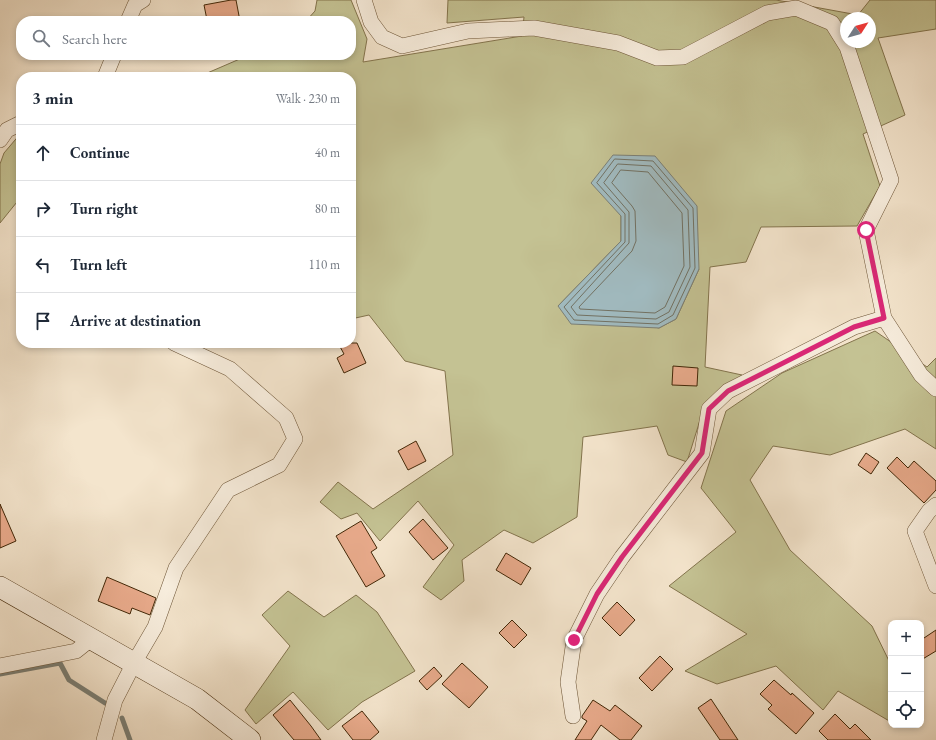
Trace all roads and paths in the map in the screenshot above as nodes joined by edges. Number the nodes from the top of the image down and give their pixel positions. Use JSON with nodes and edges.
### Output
{"nodes":[{"id":1,"x":143,"y":0,"type":"edge"},
{"id":2,"x":364,"y":0,"type":"edge"},
{"id":3,"x":130,"y":16,"type":"edge"},
{"id":4,"x":112,"y":60,"type":"edge"},
{"id":5,"x":107,"y":72,"type":"edge"},
{"id":6,"x":16,"y":126,"type":"edge"},
{"id":7,"x":0,"y":140,"type":"edge"},
{"id":8,"x":884,"y":318,"type":"junction"},
{"id":9,"x":185,"y":348,"type":"edge"},
{"id":10,"x":936,"y":389,"type":"edge"},
{"id":11,"x":936,"y":505,"type":"edge"},
{"id":12,"x":936,"y":586,"type":"edge"},
{"id":13,"x":0,"y":588,"type":"edge"},
{"id":14,"x":91,"y":639,"type":"junction"},
{"id":15,"x":134,"y":663,"type":"junction"},
{"id":16,"x":0,"y":666,"type":"edge"},
{"id":17,"x":573,"y":716,"type":"dead end"},
{"id":18,"x":104,"y":740,"type":"edge"},
{"id":19,"x":250,"y":740,"type":"edge"}],
"edges":[{"from":1,"to":3,"type":"street"},
{"from":2,"to":8,"type":"street"},
{"from":4,"to":5,"type":"street"},
{"from":6,"to":7,"type":"street"},
{"from":8,"to":10,"type":"street"},
{"from":8,"to":17,"type":"street"},
{"from":9,"to":15,"type":"street"},
{"from":11,"to":12,"type":"street"},
{"from":13,"to":14,"type":"street"},
{"from":14,"to":15,"type":"street"},
{"from":14,"to":16,"type":"street"},
{"from":15,"to":18,"type":"street"},
{"from":15,"to":19,"type":"street"}]}
